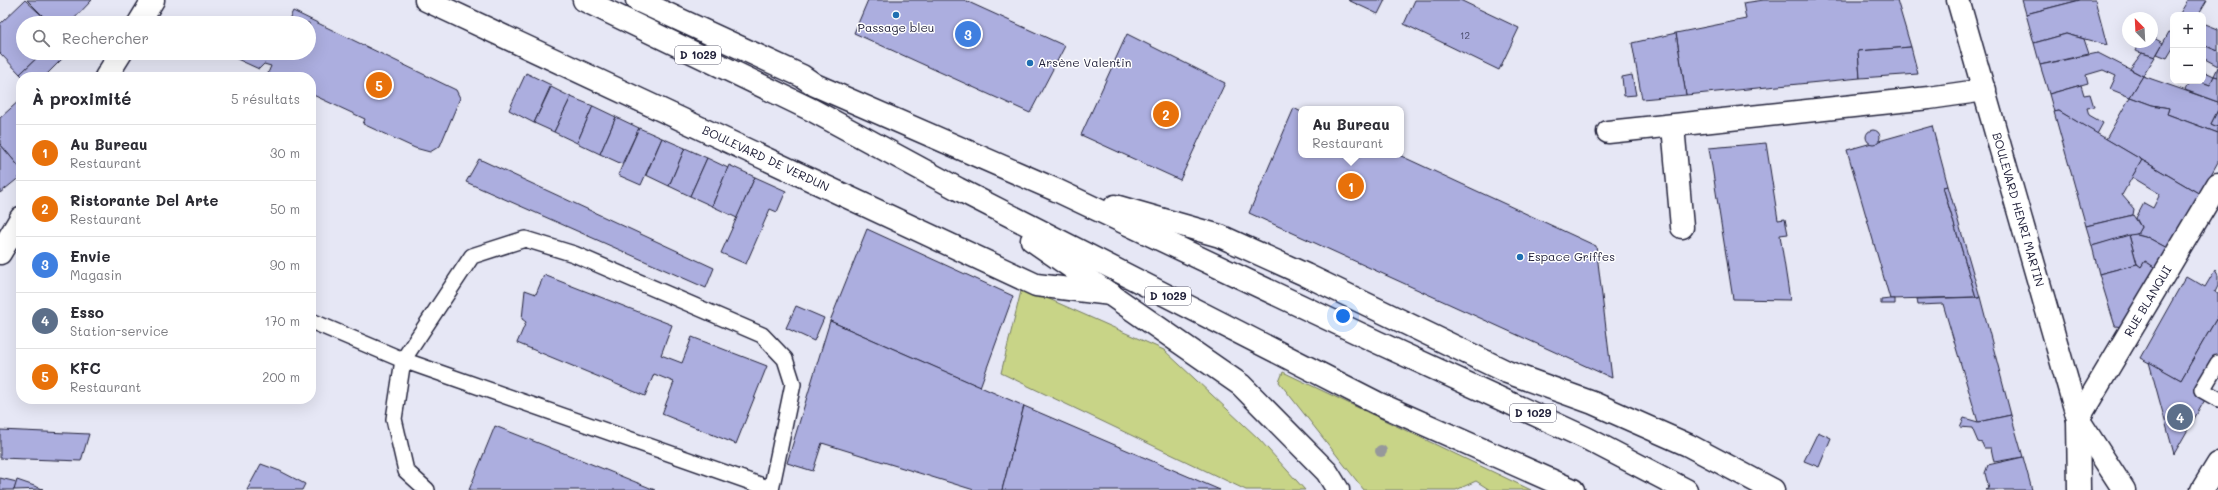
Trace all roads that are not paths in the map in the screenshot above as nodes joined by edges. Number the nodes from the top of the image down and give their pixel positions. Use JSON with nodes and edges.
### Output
{"nodes":[{"id":1,"x":153,"y":0,"type":"edge"},
{"id":2,"x":426,"y":0,"type":"edge"},
{"id":3,"x":584,"y":0,"type":"edge"},
{"id":4,"x":638,"y":0,"type":"edge"},
{"id":5,"x":1958,"y":0,"type":"edge"},
{"id":6,"x":143,"y":16,"type":"edge"},
{"id":7,"x":117,"y":60,"type":"edge"},
{"id":8,"x":109,"y":72,"type":"edge"},
{"id":9,"x":1985,"y":90,"type":"junction"},
{"id":10,"x":1673,"y":126,"type":"junction"},
{"id":11,"x":1608,"y":132,"type":"dead end"},
{"id":12,"x":2218,"y":184,"type":"edge"},
{"id":13,"x":958,"y":189,"type":"junction"},
{"id":14,"x":1056,"y":190,"type":"junction"},
{"id":15,"x":16,"y":226,"type":"edge"},
{"id":16,"x":1682,"y":227,"type":"dead end"},
{"id":17,"x":0,"y":253,"type":"edge"},
{"id":18,"x":1111,"y":294,"type":"junction"},
{"id":19,"x":316,"y":323,"type":"edge"},
{"id":20,"x":403,"y":360,"type":"junction"},
{"id":21,"x":2218,"y":363,"type":"edge"},
{"id":22,"x":2218,"y":400,"type":"edge"},
{"id":23,"x":2078,"y":419,"type":"junction"},
{"id":24,"x":2218,"y":464,"type":"edge"},
{"id":25,"x":771,"y":489,"type":"edge"},
{"id":26,"x":427,"y":490,"type":"edge"},
{"id":27,"x":1338,"y":490,"type":"edge"},
{"id":28,"x":1573,"y":490,"type":"edge"},
{"id":29,"x":1686,"y":490,"type":"edge"},
{"id":30,"x":1773,"y":490,"type":"edge"},
{"id":31,"x":2079,"y":490,"type":"edge"},
{"id":32,"x":2124,"y":490,"type":"edge"},
{"id":33,"x":2202,"y":490,"type":"edge"}],
"edges":[{"from":1,"to":6,"type":"main road"},
{"from":2,"to":18,"type":"main road","name":"BOULEVARD DE VERDUN"},
{"from":3,"to":13,"type":"main road","number":"D 1029"},
{"from":4,"to":14,"type":"main road","number":"D 1029"},
{"from":5,"to":9,"type":"main road","name":"BOULEVARD HENRI MARTIN"},
{"from":7,"to":8,"type":"main road"},
{"from":9,"to":10,"type":"main road"},
{"from":9,"to":23,"type":"main road","name":"BOULEVARD HENRI MARTIN"},
{"from":10,"to":11,"type":"main road"},
{"from":10,"to":16,"type":"main road"},
{"from":12,"to":23,"type":"main road","name":"RUE BLANQUI"},
{"from":13,"to":18,"type":"main road"},
{"from":13,"to":28,"type":"main road","number":"D 1029"},
{"from":14,"to":29,"type":"main road","number":"D 1029"},
{"from":14,"to":30,"type":"main road"},
{"from":15,"to":17,"type":"main road"},
{"from":18,"to":27,"type":"main road"},
{"from":19,"to":20,"type":"lane"},
{"from":20,"to":25,"type":"lane"},
{"from":20,"to":25,"type":"lane"},
{"from":20,"to":26,"type":"lane"},
{"from":21,"to":22,"type":"lane"},
{"from":23,"to":31,"type":"main road","name":"BOULEVARD HENRI MARTIN"},
{"from":23,"to":32,"type":"main road","name":"BOULEVARD HENRI MARTIN"},
{"from":24,"to":33,"type":"main road"}]}
